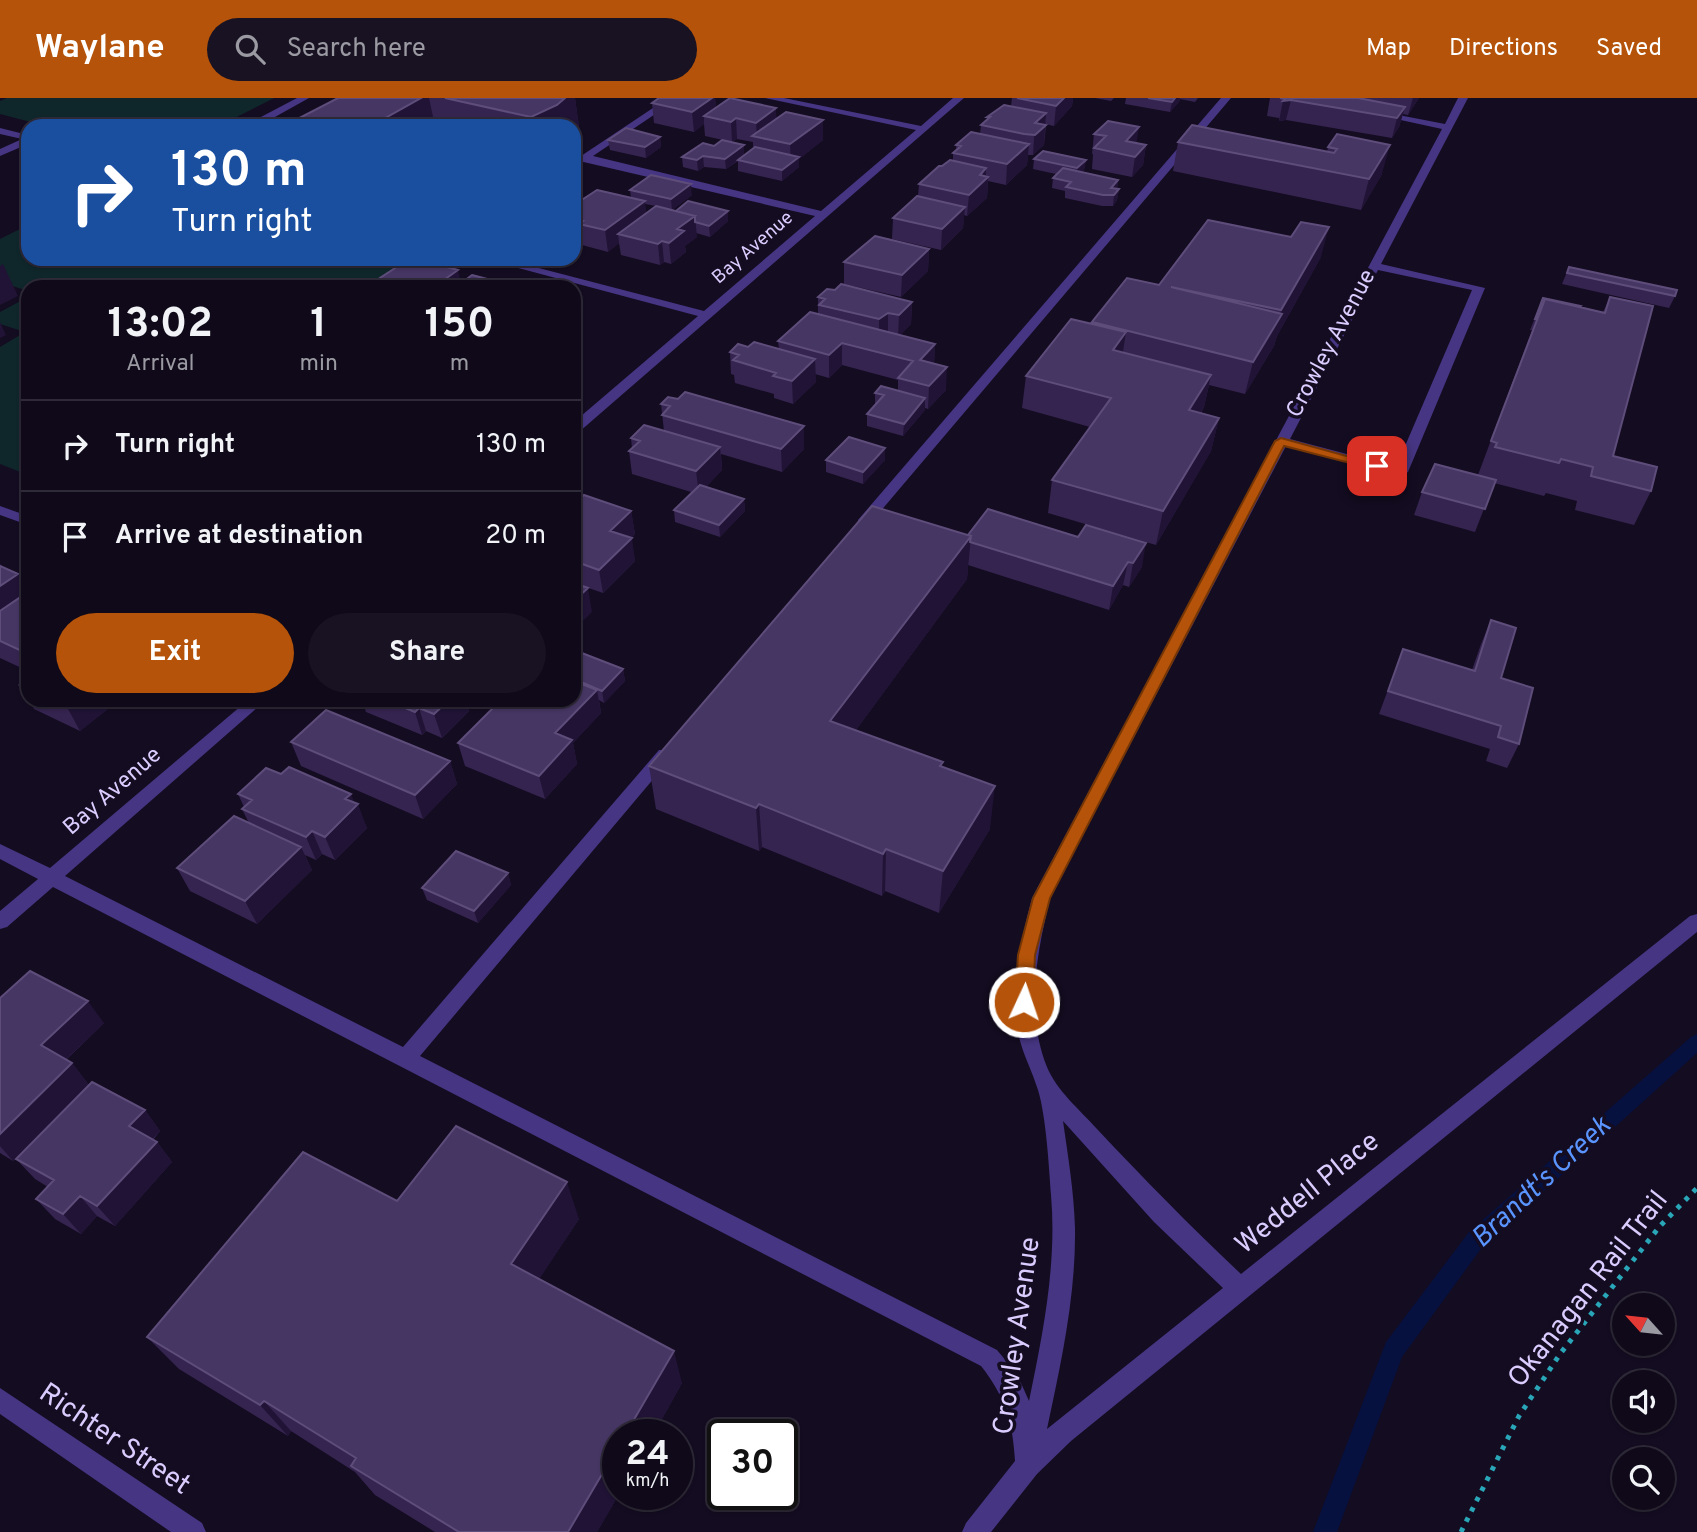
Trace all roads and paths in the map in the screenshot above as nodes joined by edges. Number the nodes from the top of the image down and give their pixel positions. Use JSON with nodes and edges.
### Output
{"nodes":[{"id":1,"x":303,"y":98,"type":"edge"},
{"id":2,"x":674,"y":98,"type":"edge"},
{"id":3,"x":770,"y":98,"type":"edge"},
{"id":4,"x":959,"y":98,"type":"edge"},
{"id":5,"x":1226,"y":98,"type":"edge"},
{"id":6,"x":1464,"y":98,"type":"edge"},
{"id":7,"x":1367,"y":112,"type":"edge"},
{"id":8,"x":264,"y":119,"type":"edge"},
{"id":9,"x":1448,"y":127,"type":"junction"},
{"id":10,"x":923,"y":129,"type":"junction"},
{"id":11,"x":0,"y":131,"type":"edge"},
{"id":12,"x":21,"y":137,"type":"edge"},
{"id":13,"x":21,"y":142,"type":"edge"},
{"id":14,"x":0,"y":153,"type":"edge"},
{"id":15,"x":584,"y":157,"type":"junction"},
{"id":16,"x":581,"y":159,"type":"edge"},
{"id":17,"x":824,"y":215,"type":"junction"},
{"id":18,"x":518,"y":266,"type":"edge"},
{"id":19,"x":1374,"y":266,"type":"junction"},
{"id":20,"x":572,"y":280,"type":"edge"},
{"id":21,"x":581,"y":282,"type":"edge"},
{"id":22,"x":706,"y":315,"type":"junction"},
{"id":23,"x":581,"y":423,"type":"edge"},
{"id":24,"x":1281,"y":441,"type":"junction"},
{"id":25,"x":0,"y":510,"type":"edge"},
{"id":26,"x":21,"y":518,"type":"edge"},
{"id":27,"x":856,"y":530,"type":"edge"},
{"id":28,"x":250,"y":707,"type":"edge"},
{"id":29,"x":676,"y":741,"type":"edge"},
{"id":30,"x":0,"y":852,"type":"edge"},
{"id":31,"x":52,"y":877,"type":"junction"},
{"id":32,"x":1697,"y":921,"type":"edge"},
{"id":33,"x":0,"y":922,"type":"edge"},
{"id":34,"x":406,"y":1058,"type":"junction"},
{"id":35,"x":1048,"y":1090,"type":"junction"},
{"id":36,"x":1697,"y":1188,"type":"edge"},
{"id":37,"x":1239,"y":1287,"type":"junction"},
{"id":38,"x":0,"y":1401,"type":"edge"},
{"id":39,"x":1028,"y":1465,"type":"junction"},
{"id":40,"x":178,"y":1528,"type":"edge"},
{"id":41,"x":975,"y":1532,"type":"edge"},
{"id":42,"x":1461,"y":1532,"type":"edge"}],
"edges":[{"from":1,"to":8,"type":"street"},
{"from":2,"to":15,"type":"street"},
{"from":3,"to":10,"type":"street"},
{"from":4,"to":10,"type":"street","name":"Bay Avenue"},
{"from":5,"to":27,"type":"street"},
{"from":6,"to":9,"type":"street","name":"Crowley Avenue"},
{"from":7,"to":9,"type":"street"},
{"from":9,"to":19,"type":"street","name":"Crowley Avenue"},
{"from":10,"to":17,"type":"street","name":"Bay Avenue"},
{"from":11,"to":12,"type":"street"},
{"from":13,"to":14,"type":"street"},
{"from":15,"to":16,"type":"street"},
{"from":15,"to":17,"type":"street"},
{"from":17,"to":22,"type":"street","name":"Bay Avenue"},
{"from":18,"to":20,"type":"street"},
{"from":19,"to":24,"type":"street","name":"Crowley Avenue"},
{"from":19,"to":24,"type":"street"},
{"from":21,"to":22,"type":"street"},
{"from":22,"to":23,"type":"street","name":"Bay Avenue"},
{"from":24,"to":35,"type":"street","name":"Crowley Avenue"},
{"from":25,"to":26,"type":"street"},
{"from":28,"to":31,"type":"street","name":"Bay Avenue"},
{"from":29,"to":34,"type":"street"},
{"from":30,"to":31,"type":"street"},
{"from":31,"to":33,"type":"street","name":"Bay Avenue"},
{"from":31,"to":34,"type":"street"},
{"from":32,"to":37,"type":"street","name":"Weddell Place"},
{"from":34,"to":39,"type":"street"},
{"from":35,"to":37,"type":"street","name":"Crowley Avenue"},
{"from":35,"to":39,"type":"street","name":"Crowley Avenue"},
{"from":36,"to":42,"type":"path","name":"Okanagan Rail Trail"},
{"from":37,"to":39,"type":"street","name":"Weddell Place"},
{"from":38,"to":40,"type":"street","name":"Richter Street"},
{"from":39,"to":41,"type":"street","name":"Weddell Place"}]}
